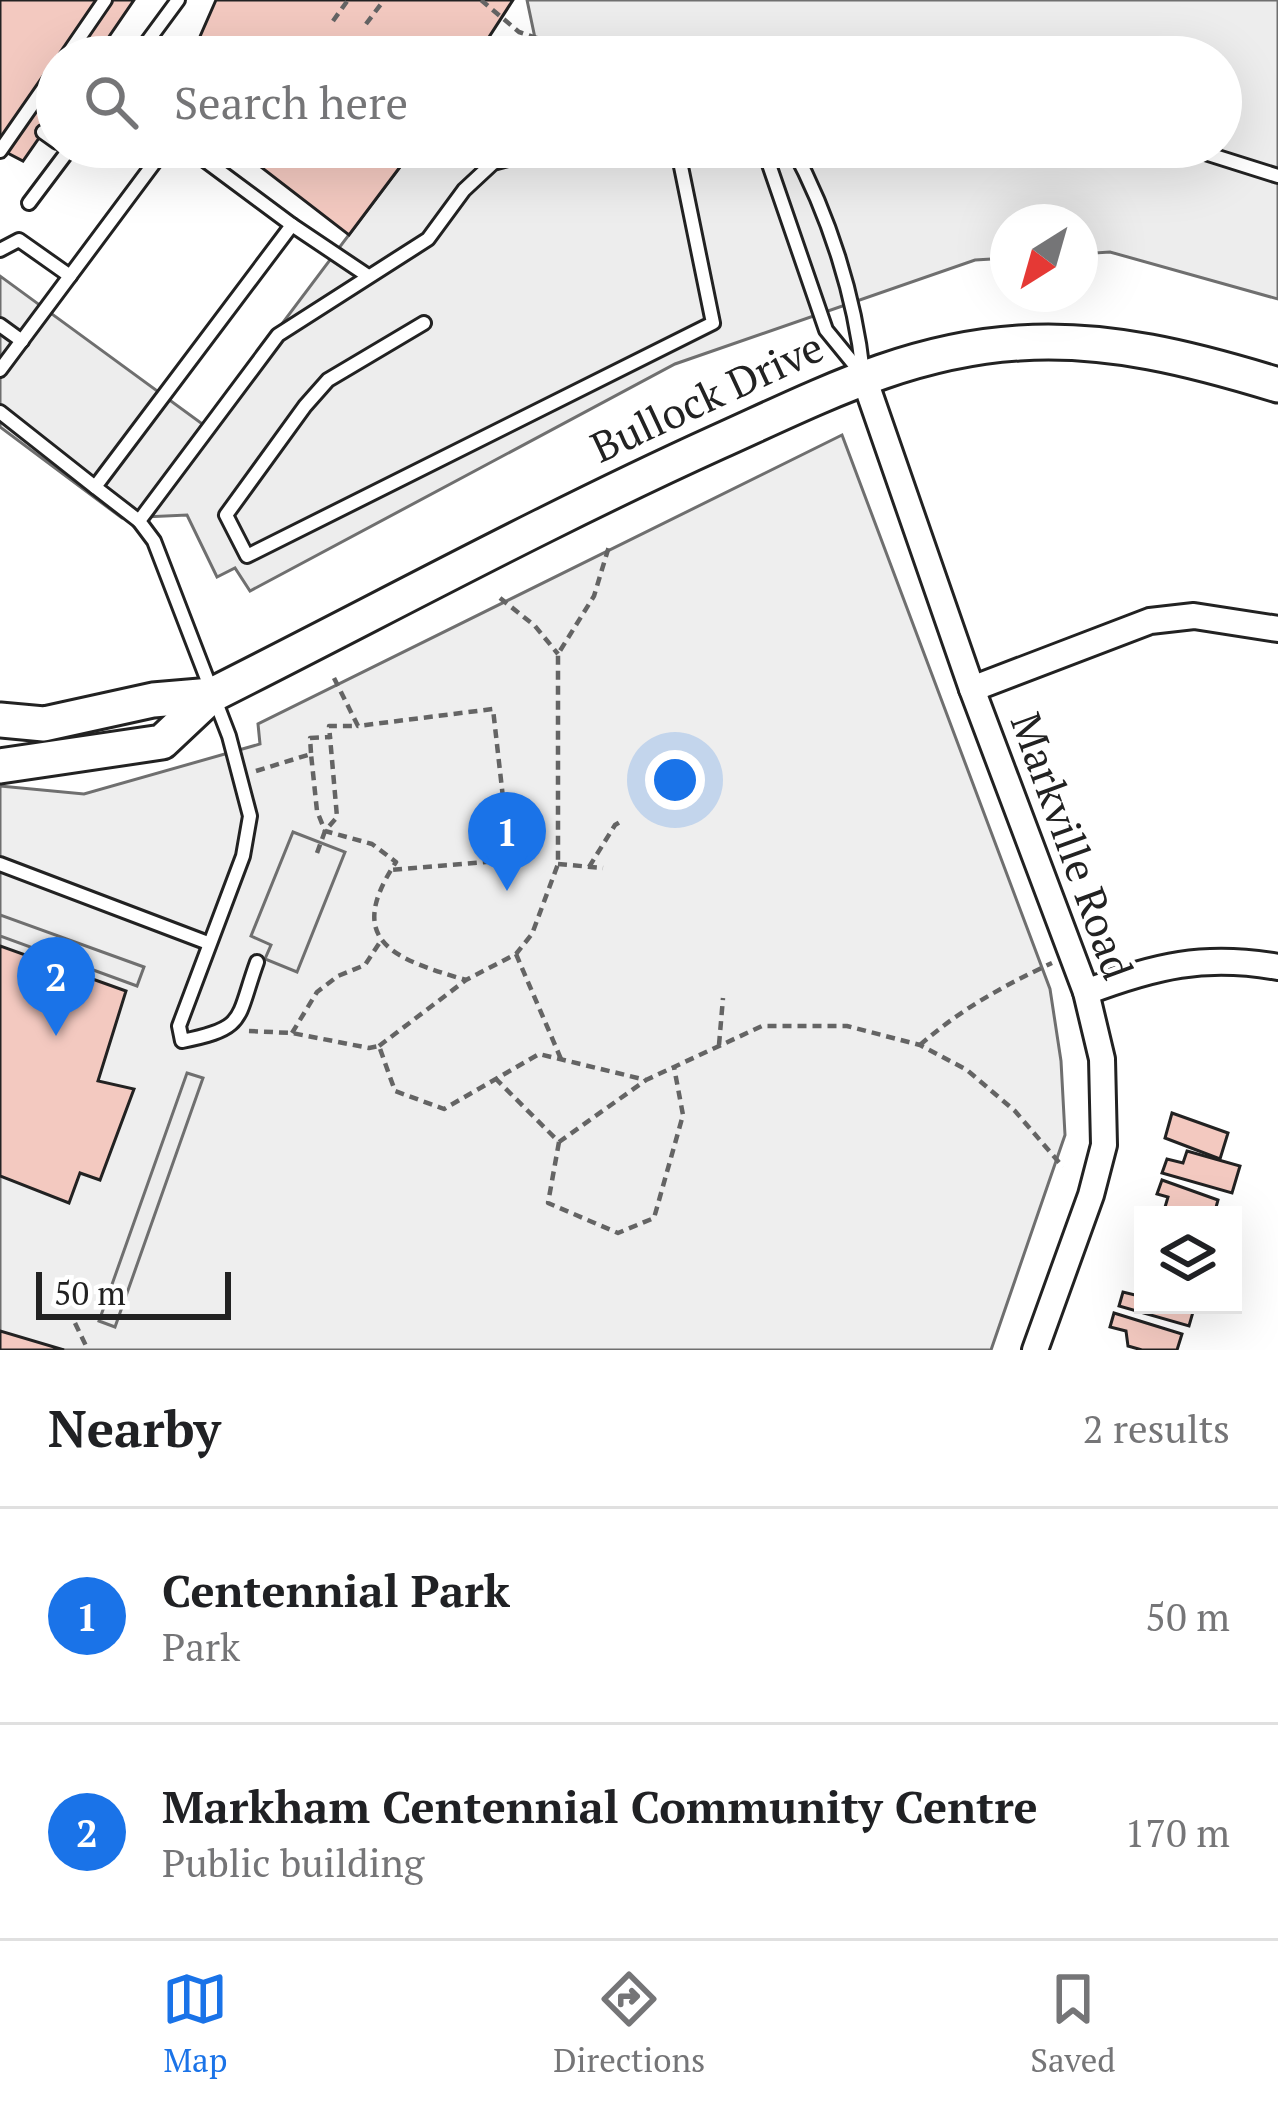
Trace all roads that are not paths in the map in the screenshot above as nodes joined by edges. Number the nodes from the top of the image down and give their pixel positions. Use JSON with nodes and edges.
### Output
{"nodes":[{"id":1,"x":105,"y":0,"type":"edge"},
{"id":2,"x":178,"y":0,"type":"edge"},
{"id":3,"x":80,"y":36,"type":"edge"},
{"id":4,"x":151,"y":36,"type":"edge"},
{"id":5,"x":36,"y":100,"type":"edge"},
{"id":6,"x":0,"y":151,"type":"edge"},
{"id":7,"x":1242,"y":165,"type":"edge"},
{"id":8,"x":51,"y":168,"type":"edge"},
{"id":9,"x":150,"y":168,"type":"edge"},
{"id":10,"x":215,"y":168,"type":"edge"},
{"id":11,"x":488,"y":168,"type":"edge"},
{"id":12,"x":681,"y":168,"type":"edge"},
{"id":13,"x":770,"y":168,"type":"edge"},
{"id":14,"x":803,"y":168,"type":"edge"},
{"id":15,"x":1278,"y":176,"type":"edge"},
{"id":16,"x":29,"y":202,"type":"dead end"},
{"id":17,"x":292,"y":226,"type":"junction"},
{"id":18,"x":0,"y":250,"type":"edge"},
{"id":19,"x":70,"y":276,"type":"junction"},
{"id":20,"x":368,"y":276,"type":"junction"},
{"id":21,"x":424,"y":323,"type":"dead end"},
{"id":22,"x":0,"y":325,"type":"edge"},
{"id":23,"x":22,"y":341,"type":"junction"},
{"id":24,"x":0,"y":370,"type":"edge"},
{"id":25,"x":863,"y":375,"type":"junction"},
{"id":26,"x":1278,"y":385,"type":"edge"},
{"id":27,"x":0,"y":412,"type":"edge"},
{"id":28,"x":95,"y":487,"type":"junction"},
{"id":29,"x":139,"y":521,"type":"junction"},
{"id":30,"x":1278,"y":629,"type":"edge"},
{"id":31,"x":972,"y":689,"type":"junction"},
{"id":32,"x":212,"y":695,"type":"junction"},
{"id":33,"x":0,"y":721,"type":"edge"},
{"id":34,"x":0,"y":766,"type":"edge"},
{"id":35,"x":0,"y":865,"type":"edge"},
{"id":36,"x":208,"y":943,"type":"junction"},
{"id":37,"x":257,"y":962,"type":"dead end"},
{"id":38,"x":1278,"y":967,"type":"edge"},
{"id":39,"x":1086,"y":992,"type":"junction"},
{"id":40,"x":1035,"y":1350,"type":"edge"}],
"edges":[{"from":1,"to":3,"type":"lane"},
{"from":2,"to":4,"type":"lane"},
{"from":5,"to":6,"type":"lane"},
{"from":7,"to":15,"type":"lane"},
{"from":8,"to":16,"type":"lane"},
{"from":9,"to":19,"type":"lane"},
{"from":10,"to":17,"type":"lane"},
{"from":11,"to":20,"type":"lane"},
{"from":12,"to":21,"type":"lane"},
{"from":13,"to":25,"type":"lane"},
{"from":14,"to":25,"type":"lane"},
{"from":17,"to":20,"type":"lane"},
{"from":17,"to":28,"type":"lane"},
{"from":18,"to":19,"type":"lane"},
{"from":19,"to":23,"type":"lane"},
{"from":20,"to":29,"type":"lane"},
{"from":22,"to":23,"type":"lane"},
{"from":23,"to":24,"type":"lane"},
{"from":25,"to":26,"type":"street","name":"Bullock Drive"},
{"from":25,"to":31,"type":"street","name":"Markville Road"},
{"from":25,"to":32,"type":"street","name":"Bullock Drive"},
{"from":27,"to":28,"type":"lane"},
{"from":28,"to":29,"type":"lane"},
{"from":29,"to":32,"type":"lane"},
{"from":30,"to":31,"type":"street"},
{"from":31,"to":39,"type":"street","name":"Markville Road"},
{"from":32,"to":33,"type":"street","name":"Bullock Drive"},
{"from":32,"to":34,"type":"street","name":"Bullock Drive"},
{"from":32,"to":36,"type":"lane"},
{"from":35,"to":36,"type":"lane"},
{"from":36,"to":37,"type":"lane"},
{"from":38,"to":39,"type":"street"},
{"from":39,"to":40,"type":"street","name":"Markville Road"}]}
